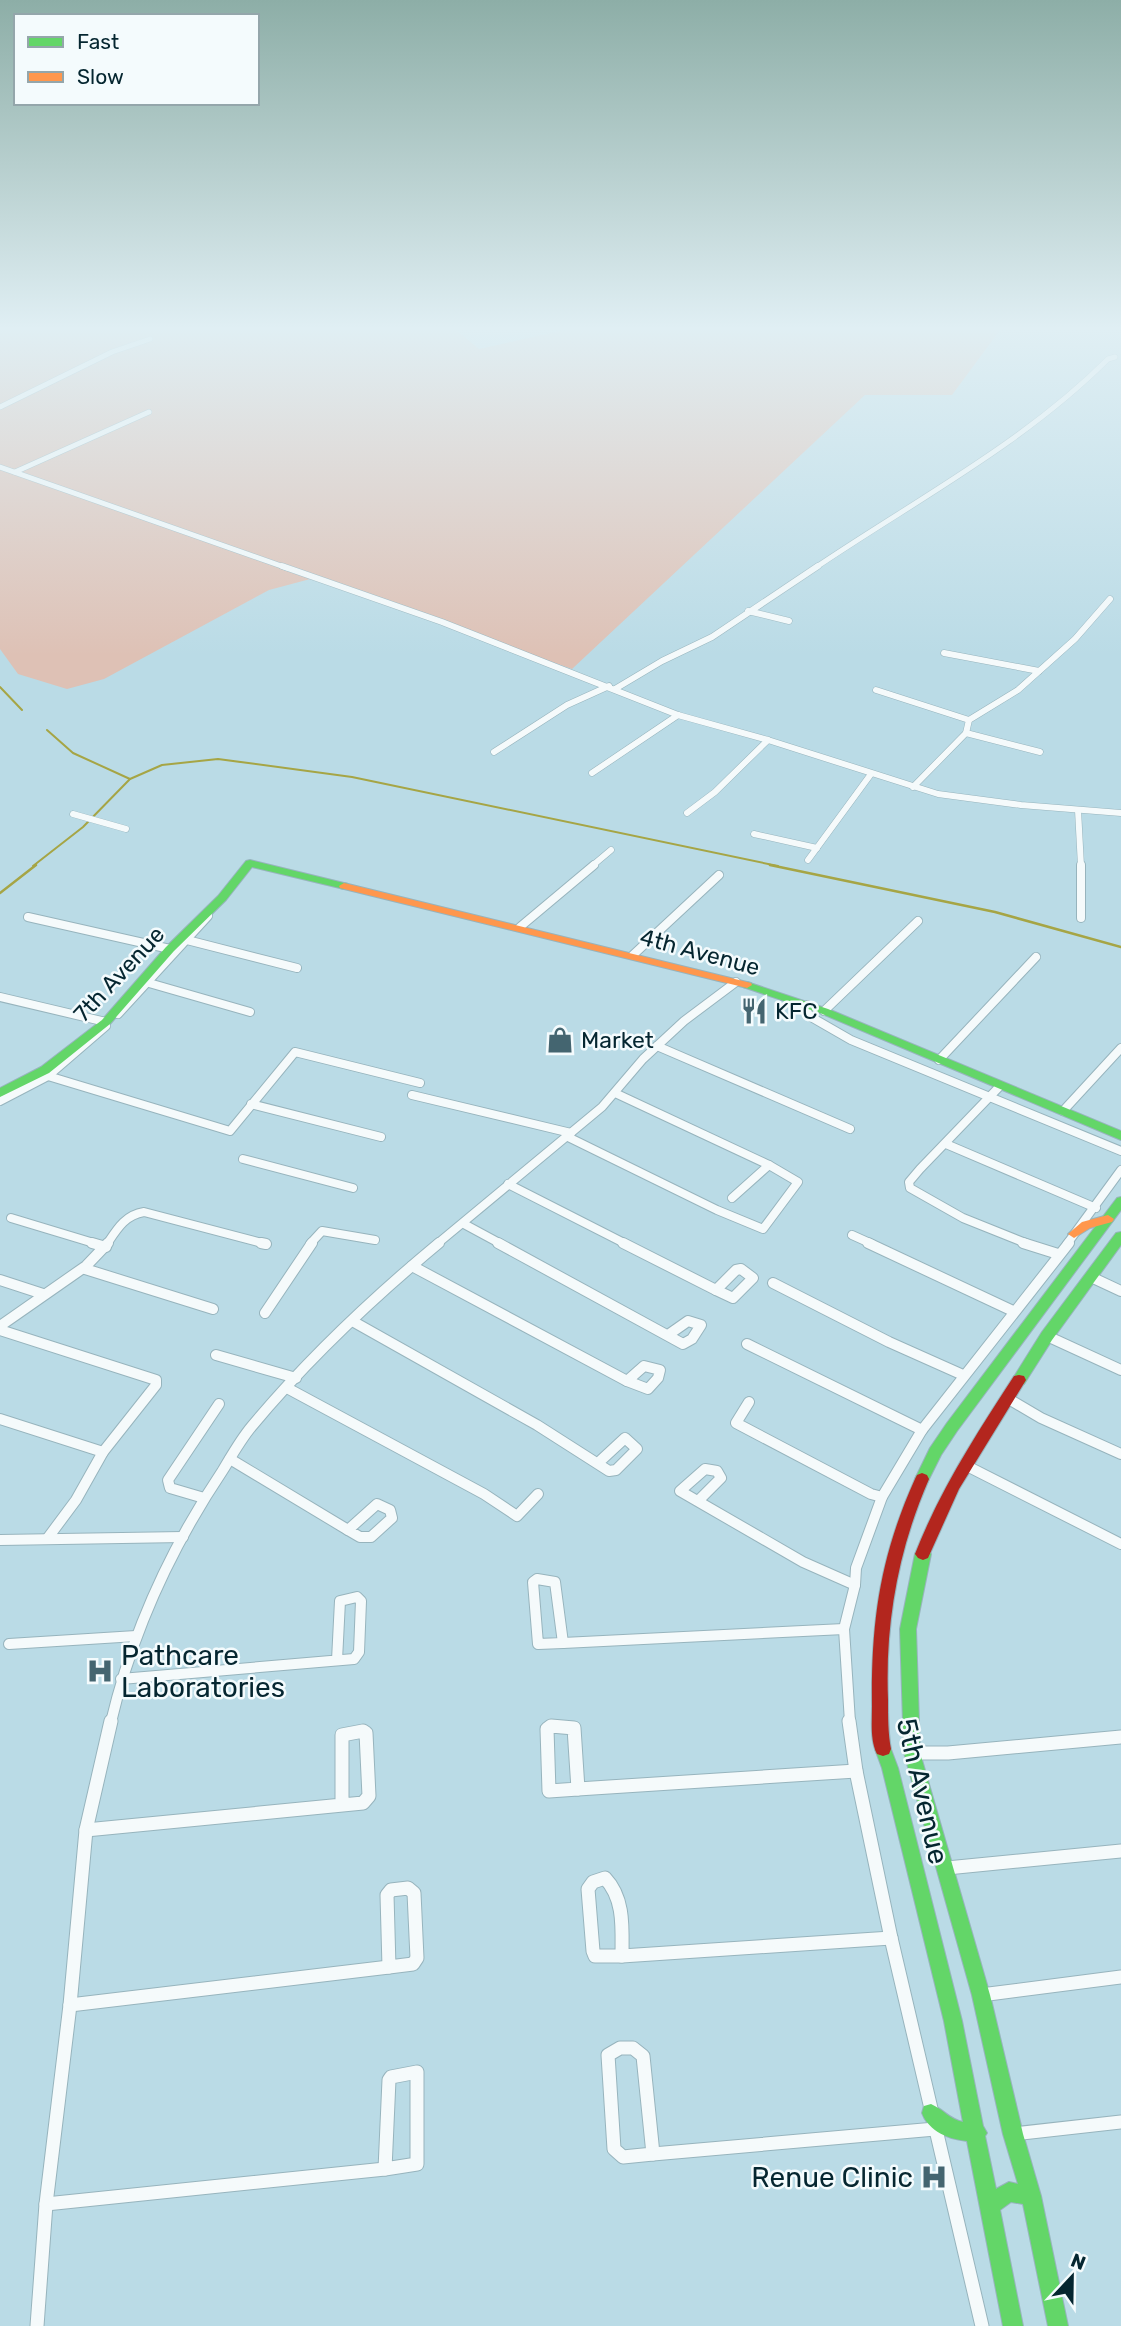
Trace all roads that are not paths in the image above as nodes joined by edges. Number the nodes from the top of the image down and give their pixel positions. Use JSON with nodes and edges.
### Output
{"nodes":[{"id":1,"x":90,"y":439,"type":"edge"},
{"id":2,"x":1011,"y":439,"type":"edge"},
{"id":3,"x":0,"y":467,"type":"edge"},
{"id":4,"x":15,"y":472,"type":"junction"},
{"id":5,"x":1110,"y":600,"type":"dead end"},
{"id":6,"x":748,"y":611,"type":"junction"},
{"id":7,"x":789,"y":621,"type":"dead end"},
{"id":8,"x":944,"y":653,"type":"dead end"},
{"id":9,"x":1039,"y":670,"type":"junction"},
{"id":10,"x":612,"y":687,"type":"junction"},
{"id":11,"x":876,"y":690,"type":"dead end"},
{"id":12,"x":678,"y":715,"type":"junction"},
{"id":13,"x":969,"y":720,"type":"junction"},
{"id":14,"x":965,"y":733,"type":"junction"},
{"id":15,"x":768,"y":740,"type":"junction"},
{"id":16,"x":494,"y":752,"type":"dead end"},
{"id":17,"x":1040,"y":752,"type":"dead end"},
{"id":18,"x":592,"y":773,"type":"dead end"},
{"id":19,"x":871,"y":774,"type":"junction"},
{"id":20,"x":913,"y":787,"type":"junction"},
{"id":21,"x":1078,"y":810,"type":"junction"},
{"id":22,"x":687,"y":813,"type":"dead end"},
{"id":23,"x":1121,"y":813,"type":"edge"},
{"id":24,"x":73,"y":814,"type":"dead end"},
{"id":25,"x":126,"y":829,"type":"dead end"},
{"id":26,"x":754,"y":834,"type":"dead end"},
{"id":27,"x":817,"y":848,"type":"junction"},
{"id":28,"x":611,"y":850,"type":"dead end"},
{"id":29,"x":808,"y":860,"type":"dead end"},
{"id":30,"x":250,"y":863,"type":"joint"},
{"id":31,"x":719,"y":874,"type":"dead end"},
{"id":32,"x":222,"y":898,"type":"junction"},
{"id":33,"x":27,"y":917,"type":"dead end"},
{"id":34,"x":1081,"y":918,"type":"dead end"},
{"id":35,"x":918,"y":921,"type":"dead end"},
{"id":36,"x":520,"y":927,"type":"junction"},
{"id":37,"x":187,"y":940,"type":"junction"},
{"id":38,"x":170,"y":949,"type":"junction"},
{"id":39,"x":633,"y":955,"type":"junction"},
{"id":40,"x":1037,"y":957,"type":"dead end"},
{"id":41,"x":298,"y":968,"type":"dead end"},
{"id":42,"x":736,"y":982,"type":"junction"},
{"id":43,"x":149,"y":983,"type":"junction"},
{"id":44,"x":0,"y":997,"type":"edge"},
{"id":45,"x":808,"y":1006,"type":"junction"},
{"id":46,"x":250,"y":1012,"type":"dead end"},
{"id":47,"x":824,"y":1012,"type":"junction"},
{"id":48,"x":106,"y":1023,"type":"junction"},
{"id":49,"x":657,"y":1046,"type":"junction"},
{"id":50,"x":1121,"y":1048,"type":"edge"},
{"id":51,"x":939,"y":1060,"type":"junction"},
{"id":52,"x":48,"y":1076,"type":"junction"},
{"id":53,"x":420,"y":1083,"type":"dead end"},
{"id":54,"x":1000,"y":1086,"type":"junction"},
{"id":55,"x":0,"y":1093,"type":"edge"},
{"id":56,"x":615,"y":1093,"type":"junction"},
{"id":57,"x":1019,"y":1093,"type":"junction"},
{"id":58,"x":412,"y":1095,"type":"dead end"},
{"id":59,"x":989,"y":1098,"type":"junction"},
{"id":60,"x":0,"y":1101,"type":"edge"},
{"id":61,"x":251,"y":1104,"type":"junction"},
{"id":62,"x":1008,"y":1105,"type":"junction"},
{"id":63,"x":1063,"y":1111,"type":"junction"},
{"id":64,"x":1087,"y":1121,"type":"junction"},
{"id":65,"x":1062,"y":1126,"type":"junction"},
{"id":66,"x":850,"y":1129,"type":"dead end"},
{"id":67,"x":568,"y":1135,"type":"junction"},
{"id":68,"x":1121,"y":1136,"type":"edge"},
{"id":69,"x":381,"y":1137,"type":"dead end"},
{"id":70,"x":946,"y":1144,"type":"junction"},
{"id":71,"x":1121,"y":1151,"type":"edge"},
{"id":72,"x":243,"y":1159,"type":"dead end"},
{"id":73,"x":769,"y":1165,"type":"junction"},
{"id":74,"x":1121,"y":1170,"type":"edge"},
{"id":75,"x":508,"y":1184,"type":"junction"},
{"id":76,"x":353,"y":1188,"type":"dead end"},
{"id":77,"x":732,"y":1198,"type":"dead end"},
{"id":78,"x":1121,"y":1201,"type":"edge"},
{"id":79,"x":1096,"y":1208,"type":"junction"},
{"id":80,"x":11,"y":1218,"type":"dead end"},
{"id":81,"x":1109,"y":1219,"type":"junction"},
{"id":82,"x":464,"y":1224,"type":"junction"},
{"id":83,"x":1074,"y":1234,"type":"junction"},
{"id":84,"x":852,"y":1235,"type":"dead end"},
{"id":85,"x":1121,"y":1236,"type":"edge"},
{"id":86,"x":375,"y":1240,"type":"dead end"},
{"id":87,"x":267,"y":1244,"type":"dead end"},
{"id":88,"x":106,"y":1247,"type":"junction"},
{"id":89,"x":1058,"y":1254,"type":"junction"},
{"id":90,"x":412,"y":1266,"type":"junction"},
{"id":91,"x":85,"y":1269,"type":"junction"},
{"id":92,"x":1091,"y":1277,"type":"junction"},
{"id":93,"x":0,"y":1280,"type":"edge"},
{"id":94,"x":773,"y":1283,"type":"dead end"},
{"id":95,"x":716,"y":1290,"type":"dead end"},
{"id":96,"x":1121,"y":1291,"type":"edge"},
{"id":97,"x":43,"y":1294,"type":"junction"},
{"id":98,"x":213,"y":1309,"type":"dead end"},
{"id":99,"x":1013,"y":1311,"type":"junction"},
{"id":100,"x":265,"y":1312,"type":"dead end"},
{"id":101,"x":354,"y":1322,"type":"junction"},
{"id":102,"x":0,"y":1328,"type":"edge"},
{"id":103,"x":668,"y":1335,"type":"dead end"},
{"id":104,"x":1047,"y":1336,"type":"junction"},
{"id":105,"x":747,"y":1344,"type":"dead end"},
{"id":106,"x":216,"y":1355,"type":"dead end"},
{"id":107,"x":1121,"y":1370,"type":"edge"},
{"id":108,"x":963,"y":1376,"type":"junction"},
{"id":109,"x":296,"y":1378,"type":"junction"},
{"id":110,"x":627,"y":1381,"type":"dead end"},
{"id":111,"x":287,"y":1388,"type":"junction"},
{"id":112,"x":1007,"y":1398,"type":"junction"},
{"id":113,"x":749,"y":1402,"type":"dead end"},
{"id":114,"x":219,"y":1404,"type":"dead end"},
{"id":115,"x":0,"y":1419,"type":"edge"},
{"id":116,"x":922,"y":1430,"type":"junction"},
{"id":117,"x":103,"y":1452,"type":"junction"},
{"id":118,"x":1121,"y":1454,"type":"edge"},
{"id":119,"x":230,"y":1459,"type":"junction"},
{"id":120,"x":598,"y":1463,"type":"dead end"},
{"id":121,"x":965,"y":1465,"type":"junction"},
{"id":122,"x":538,"y":1493,"type":"dead end"},
{"id":123,"x":882,"y":1497,"type":"junction"},
{"id":124,"x":204,"y":1498,"type":"junction"},
{"id":125,"x":698,"y":1501,"type":"dead end"},
{"id":126,"x":348,"y":1530,"type":"dead end"},
{"id":127,"x":183,"y":1537,"type":"junction"},
{"id":128,"x":47,"y":1539,"type":"junction"},
{"id":129,"x":0,"y":1540,"type":"edge"},
{"id":130,"x":1121,"y":1544,"type":"edge"},
{"id":131,"x":855,"y":1585,"type":"junction"},
{"id":132,"x":844,"y":1629,"type":"junction"},
{"id":133,"x":136,"y":1636,"type":"junction"},
{"id":134,"x":563,"y":1643,"type":"junction"},
{"id":135,"x":9,"y":1644,"type":"dead end"},
{"id":136,"x":337,"y":1660,"type":"junction"},
{"id":137,"x":121,"y":1679,"type":"junction"},
{"id":138,"x":1121,"y":1737,"type":"edge"},
{"id":139,"x":912,"y":1753,"type":"junction"},
{"id":140,"x":856,"y":1770,"type":"junction"},
{"id":141,"x":578,"y":1789,"type":"junction"},
{"id":142,"x":342,"y":1805,"type":"junction"},
{"id":143,"x":86,"y":1830,"type":"junction"},
{"id":144,"x":1121,"y":1851,"type":"edge"},
{"id":145,"x":947,"y":1868,"type":"junction"},
{"id":146,"x":891,"y":1938,"type":"junction"},
{"id":147,"x":622,"y":1956,"type":"junction"},
{"id":148,"x":389,"y":1967,"type":"junction"},
{"id":149,"x":1121,"y":1977,"type":"edge"},
{"id":150,"x":981,"y":1995,"type":"junction"},
{"id":151,"x":70,"y":2005,"type":"junction"},
{"id":152,"x":931,"y":2113,"type":"junction"},
{"id":153,"x":1121,"y":2122,"type":"edge"},
{"id":154,"x":935,"y":2129,"type":"junction"},
{"id":155,"x":977,"y":2133,"type":"junction"},
{"id":156,"x":1013,"y":2134,"type":"junction"},
{"id":157,"x":653,"y":2154,"type":"junction"},
{"id":158,"x":384,"y":2169,"type":"junction"},
{"id":159,"x":1031,"y":2196,"type":"junction"},
{"id":160,"x":46,"y":2204,"type":"junction"},
{"id":161,"x":990,"y":2205,"type":"junction"},
{"id":162,"x":37,"y":2326,"type":"edge"},
{"id":163,"x":982,"y":2326,"type":"edge"},
{"id":164,"x":1013,"y":2326,"type":"edge"},
{"id":165,"x":1058,"y":2326,"type":"edge"}],
"edges":[{"from":1,"to":4,"type":"street"},
{"from":2,"to":6,"type":"street"},
{"from":3,"to":4,"type":"street"},
{"from":4,"to":10,"type":"street"},
{"from":5,"to":9,"type":"street"},
{"from":6,"to":7,"type":"street"},
{"from":6,"to":10,"type":"street"},
{"from":8,"to":9,"type":"street"},
{"from":9,"to":13,"type":"street"},
{"from":10,"to":12,"type":"street"},
{"from":10,"to":16,"type":"street"},
{"from":11,"to":13,"type":"street"},
{"from":12,"to":15,"type":"street"},
{"from":12,"to":18,"type":"street"},
{"from":13,"to":14,"type":"street"},
{"from":14,"to":17,"type":"street"},
{"from":14,"to":20,"type":"street"},
{"from":15,"to":19,"type":"street"},
{"from":15,"to":22,"type":"street"},
{"from":19,"to":20,"type":"street"},
{"from":19,"to":27,"type":"street"},
{"from":20,"to":21,"type":"street"},
{"from":21,"to":23,"type":"street"},
{"from":21,"to":34,"type":"street"},
{"from":24,"to":25,"type":"street"},
{"from":26,"to":27,"type":"street"},
{"from":27,"to":29,"type":"street"},
{"from":28,"to":36,"type":"street"},
{"from":30,"to":32,"type":"street","name":"7th Avenue"},
{"from":30,"to":36,"type":"street","name":"4th Avenue"},
{"from":31,"to":39,"type":"street"},
{"from":32,"to":37,"type":"street"},
{"from":32,"to":38,"type":"street","name":"7th Avenue"},
{"from":33,"to":38,"type":"street"},
{"from":35,"to":47,"type":"street"},
{"from":36,"to":39,"type":"street","name":"4th Avenue"},
{"from":37,"to":41,"type":"street"},
{"from":37,"to":43,"type":"street"},
{"from":38,"to":48,"type":"street","name":"7th Avenue"},
{"from":39,"to":42,"type":"street","name":"4th Avenue"},
{"from":40,"to":51,"type":"street"},
{"from":42,"to":45,"type":"street","name":"4th Avenue"},
{"from":42,"to":49,"type":"street"},
{"from":43,"to":46,"type":"street"},
{"from":43,"to":52,"type":"street"},
{"from":44,"to":48,"type":"street"},
{"from":45,"to":47,"type":"street","name":"4th Avenue"},
{"from":45,"to":59,"type":"street"},
{"from":47,"to":51,"type":"street","name":"4th Avenue"},
{"from":48,"to":55,"type":"street","name":"7th Avenue"},
{"from":49,"to":56,"type":"street"},
{"from":49,"to":66,"type":"street"},
{"from":50,"to":63,"type":"street"},
{"from":51,"to":54,"type":"street","name":"4th Avenue"},
{"from":52,"to":60,"type":"street"},
{"from":52,"to":61,"type":"street"},
{"from":53,"to":61,"type":"street"},
{"from":54,"to":57,"type":"street","name":"4th Avenue"},
{"from":54,"to":59,"type":"street"},
{"from":56,"to":67,"type":"street"},
{"from":56,"to":73,"type":"street"},
{"from":57,"to":62,"type":"street"},
{"from":57,"to":63,"type":"street","name":"4th Avenue"},
{"from":58,"to":67,"type":"street"},
{"from":59,"to":62,"type":"street"},
{"from":59,"to":70,"type":"street"},
{"from":61,"to":69,"type":"street"},
{"from":62,"to":65,"type":"street"},
{"from":63,"to":64,"type":"street","name":"4th Avenue"},
{"from":64,"to":65,"type":"street"},
{"from":64,"to":68,"type":"street","name":"4th Avenue"},
{"from":65,"to":71,"type":"street"},
{"from":67,"to":73,"type":"street"},
{"from":67,"to":75,"type":"street"},
{"from":70,"to":79,"type":"street"},
{"from":70,"to":89,"type":"street"},
{"from":72,"to":76,"type":"street"},
{"from":73,"to":77,"type":"street"},
{"from":74,"to":79,"type":"street"},
{"from":75,"to":82,"type":"street"},
{"from":75,"to":95,"type":"street"},
{"from":78,"to":81,"type":"street","name":"5th Avenue"},
{"from":79,"to":83,"type":"street"},
{"from":80,"to":88,"type":"street"},
{"from":81,"to":83,"type":"street"},
{"from":81,"to":155,"type":"street","name":"5th Avenue"},
{"from":82,"to":90,"type":"street"},
{"from":82,"to":103,"type":"street"},
{"from":83,"to":89,"type":"street"},
{"from":84,"to":99,"type":"street"},
{"from":85,"to":92,"type":"street"},
{"from":86,"to":100,"type":"street"},
{"from":87,"to":88,"type":"street"},
{"from":88,"to":91,"type":"street"},
{"from":89,"to":99,"type":"street"},
{"from":90,"to":101,"type":"street"},
{"from":90,"to":110,"type":"street"},
{"from":91,"to":97,"type":"street"},
{"from":91,"to":98,"type":"street"},
{"from":92,"to":96,"type":"street"},
{"from":92,"to":104,"type":"street"},
{"from":93,"to":97,"type":"street"},
{"from":94,"to":108,"type":"street"},
{"from":97,"to":102,"type":"street"},
{"from":99,"to":108,"type":"street"},
{"from":101,"to":109,"type":"street"},
{"from":101,"to":120,"type":"street"},
{"from":102,"to":117,"type":"street"},
{"from":104,"to":107,"type":"street"},
{"from":104,"to":112,"type":"street"},
{"from":105,"to":116,"type":"street"},
{"from":106,"to":109,"type":"street"},
{"from":108,"to":116,"type":"street"},
{"from":109,"to":111,"type":"street"},
{"from":111,"to":119,"type":"street"},
{"from":111,"to":122,"type":"street"},
{"from":112,"to":118,"type":"street"},
{"from":112,"to":121,"type":"street"},
{"from":113,"to":123,"type":"street"},
{"from":114,"to":124,"type":"street"},
{"from":115,"to":117,"type":"street"},
{"from":116,"to":123,"type":"street"},
{"from":117,"to":128,"type":"street"},
{"from":119,"to":124,"type":"street"},
{"from":119,"to":126,"type":"street"},
{"from":121,"to":130,"type":"street"},
{"from":121,"to":139,"type":"street"},
{"from":123,"to":131,"type":"street"},
{"from":124,"to":127,"type":"street"},
{"from":125,"to":131,"type":"street"},
{"from":127,"to":128,"type":"street"},
{"from":127,"to":133,"type":"street"},
{"from":128,"to":129,"type":"street"},
{"from":131,"to":132,"type":"street"},
{"from":132,"to":134,"type":"street"},
{"from":132,"to":140,"type":"street"},
{"from":133,"to":135,"type":"street"},
{"from":133,"to":137,"type":"street"},
{"from":134,"to":134,"type":"street"},
{"from":136,"to":136,"type":"street"},
{"from":136,"to":137,"type":"street"},
{"from":137,"to":143,"type":"street"},
{"from":138,"to":139,"type":"street"},
{"from":139,"to":145,"type":"street"},
{"from":140,"to":141,"type":"street"},
{"from":140,"to":146,"type":"street"},
{"from":141,"to":141,"type":"street"},
{"from":142,"to":142,"type":"street"},
{"from":142,"to":143,"type":"street"},
{"from":143,"to":151,"type":"street"},
{"from":144,"to":145,"type":"street"},
{"from":145,"to":150,"type":"street"},
{"from":146,"to":147,"type":"street"},
{"from":146,"to":152,"type":"street"},
{"from":147,"to":147,"type":"street"},
{"from":148,"to":148,"type":"street"},
{"from":148,"to":151,"type":"street"},
{"from":149,"to":150,"type":"street"},
{"from":150,"to":156,"type":"street"},
{"from":151,"to":160,"type":"street"},
{"from":152,"to":154,"type":"street"},
{"from":152,"to":155,"type":"street"},
{"from":153,"to":156,"type":"street"},
{"from":154,"to":157,"type":"street"},
{"from":154,"to":163,"type":"street"},
{"from":155,"to":161,"type":"street","name":"5th Avenue"},
{"from":156,"to":159,"type":"street"},
{"from":157,"to":157,"type":"street"},
{"from":158,"to":158,"type":"street"},
{"from":158,"to":160,"type":"street"},
{"from":159,"to":161,"type":"street"},
{"from":159,"to":165,"type":"street"},
{"from":160,"to":162,"type":"street"},
{"from":161,"to":164,"type":"street","name":"5th Avenue"}]}
